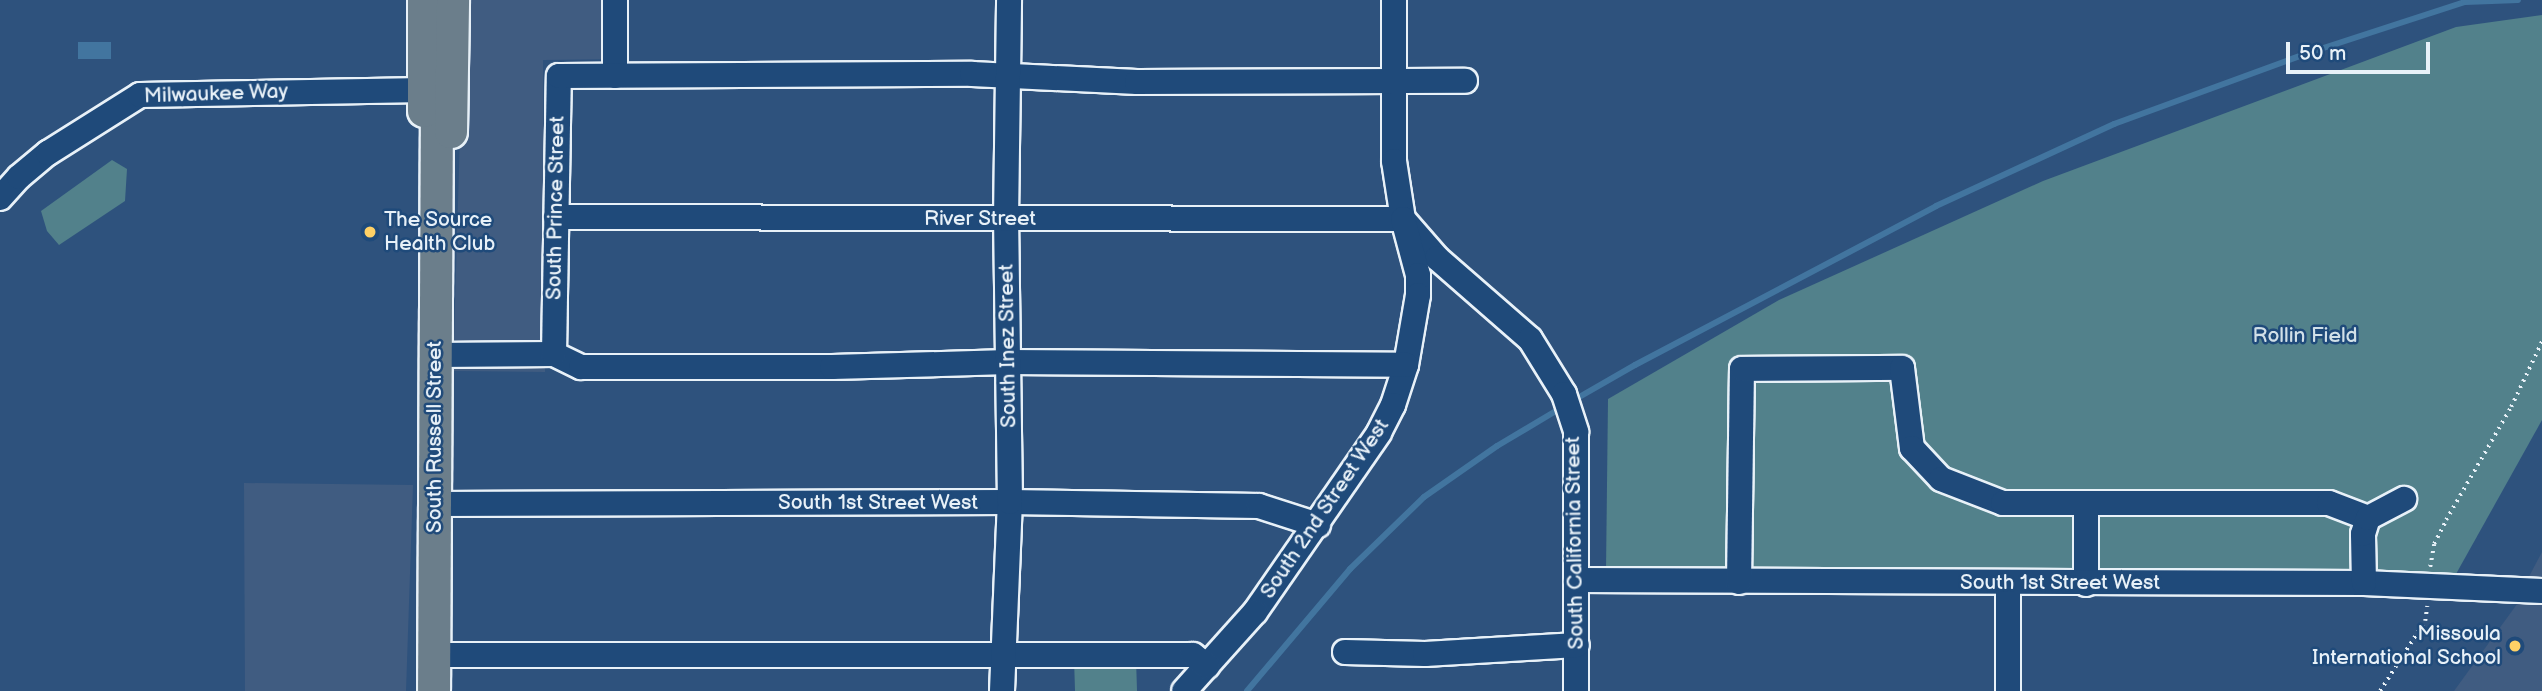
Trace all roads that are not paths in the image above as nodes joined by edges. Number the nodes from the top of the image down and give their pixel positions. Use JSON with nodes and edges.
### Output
{"nodes":[{"id":1,"x":424,"y":0,"type":"edge"},
{"id":2,"x":453,"y":0,"type":"edge"},
{"id":3,"x":615,"y":0,"type":"edge"},
{"id":4,"x":1009,"y":0,"type":"edge"},
{"id":5,"x":1394,"y":0,"type":"edge"},
{"id":6,"x":615,"y":76,"type":"junction"},
{"id":7,"x":1008,"y":77,"type":"junction"},
{"id":8,"x":1465,"y":81,"type":"dead end"},
{"id":9,"x":1394,"y":82,"type":"junction"},
{"id":10,"x":424,"y":90,"type":"junction"},
{"id":11,"x":437,"y":184,"type":"junction"},
{"id":12,"x":0,"y":198,"type":"edge"},
{"id":13,"x":556,"y":217,"type":"junction"},
{"id":14,"x":1006,"y":219,"type":"junction"},
{"id":15,"x":1403,"y":219,"type":"junction"},
{"id":16,"x":554,"y":354,"type":"junction"},
{"id":17,"x":436,"y":355,"type":"junction"},
{"id":18,"x":1008,"y":362,"type":"junction"},
{"id":19,"x":1406,"y":365,"type":"junction"},
{"id":20,"x":2404,"y":499,"type":"dead end"},
{"id":21,"x":1010,"y":502,"type":"junction"},
{"id":22,"x":435,"y":504,"type":"junction"},
{"id":23,"x":2086,"y":504,"type":"junction"},
{"id":24,"x":2368,"y":518,"type":"junction"},
{"id":25,"x":1318,"y":525,"type":"junction"},
{"id":26,"x":1578,"y":580,"type":"junction"},
{"id":27,"x":1739,"y":582,"type":"junction"},
{"id":28,"x":2008,"y":583,"type":"junction"},
{"id":29,"x":2364,"y":583,"type":"junction"},
{"id":30,"x":2086,"y":584,"type":"junction"},
{"id":31,"x":2542,"y":591,"type":"edge"},
{"id":32,"x":1577,"y":645,"type":"junction"},
{"id":33,"x":1345,"y":652,"type":"dead end"},
{"id":34,"x":1003,"y":653,"type":"junction"},
{"id":35,"x":434,"y":655,"type":"junction"},
{"id":36,"x":1207,"y":666,"type":"junction"},
{"id":37,"x":434,"y":691,"type":"edge"},
{"id":38,"x":1002,"y":691,"type":"edge"},
{"id":39,"x":1184,"y":691,"type":"edge"},
{"id":40,"x":1576,"y":691,"type":"edge"},
{"id":41,"x":2008,"y":691,"type":"edge"}],
"edges":[{"from":1,"to":10,"type":"main road","name":"South Russell Street"},
{"from":2,"to":11,"type":"main road","name":"South Russell Street"},
{"from":3,"to":6,"type":"street"},
{"from":4,"to":7,"type":"street","name":"South Inez Street"},
{"from":5,"to":9,"type":"street"},
{"from":6,"to":7,"type":"street"},
{"from":6,"to":13,"type":"street","name":"South Prince Street"},
{"from":7,"to":9,"type":"street"},
{"from":7,"to":14,"type":"street","name":"South Inez Street"},
{"from":8,"to":9,"type":"street"},
{"from":9,"to":15,"type":"street"},
{"from":10,"to":11,"type":"main road","name":"South Russell Street"},
{"from":10,"to":12,"type":"street","name":"Milwaukee Way"},
{"from":11,"to":17,"type":"main road","name":"South Russell Street"},
{"from":13,"to":14,"type":"street","name":"River Street"},
{"from":13,"to":16,"type":"street","name":"South Prince Street"},
{"from":14,"to":15,"type":"street","name":"River Street"},
{"from":14,"to":18,"type":"street","name":"South Inez Street"},
{"from":15,"to":19,"type":"street","name":"South 2nd Street West"},
{"from":15,"to":26,"type":"street","name":"South California Street"},
{"from":16,"to":17,"type":"street"},
{"from":16,"to":18,"type":"street"},
{"from":17,"to":22,"type":"main road","name":"South Russell Street"},
{"from":18,"to":19,"type":"street"},
{"from":18,"to":21,"type":"street","name":"South Inez Street"},
{"from":19,"to":25,"type":"street","name":"South 2nd Street West"},
{"from":20,"to":24,"type":"street"},
{"from":21,"to":22,"type":"street","name":"South 1st Street West"},
{"from":21,"to":25,"type":"street","name":"South 1st Street West"},
{"from":21,"to":34,"type":"street","name":"South Inez Street"},
{"from":22,"to":35,"type":"main road","name":"South Russell Street"},
{"from":23,"to":24,"type":"street"},
{"from":23,"to":27,"type":"street"},
{"from":23,"to":30,"type":"street"},
{"from":24,"to":29,"type":"street"},
{"from":25,"to":36,"type":"street","name":"South 2nd Street West"},
{"from":26,"to":27,"type":"street","name":"South 1st Street West"},
{"from":26,"to":32,"type":"street","name":"South California Street"},
{"from":27,"to":28,"type":"street","name":"South 1st Street West"},
{"from":28,"to":30,"type":"street","name":"South 1st Street West"},
{"from":28,"to":41,"type":"street"},
{"from":29,"to":30,"type":"street","name":"South 1st Street West"},
{"from":29,"to":31,"type":"street","name":"South 1st Street West"},
{"from":32,"to":33,"type":"street"},
{"from":32,"to":40,"type":"street","name":"South California Street"},
{"from":34,"to":35,"type":"street"},
{"from":34,"to":36,"type":"street"},
{"from":34,"to":38,"type":"street","name":"South Inez Street"},
{"from":35,"to":37,"type":"main road","name":"South Russell Street"},
{"from":36,"to":39,"type":"street","name":"South 2nd Street West"}]}
